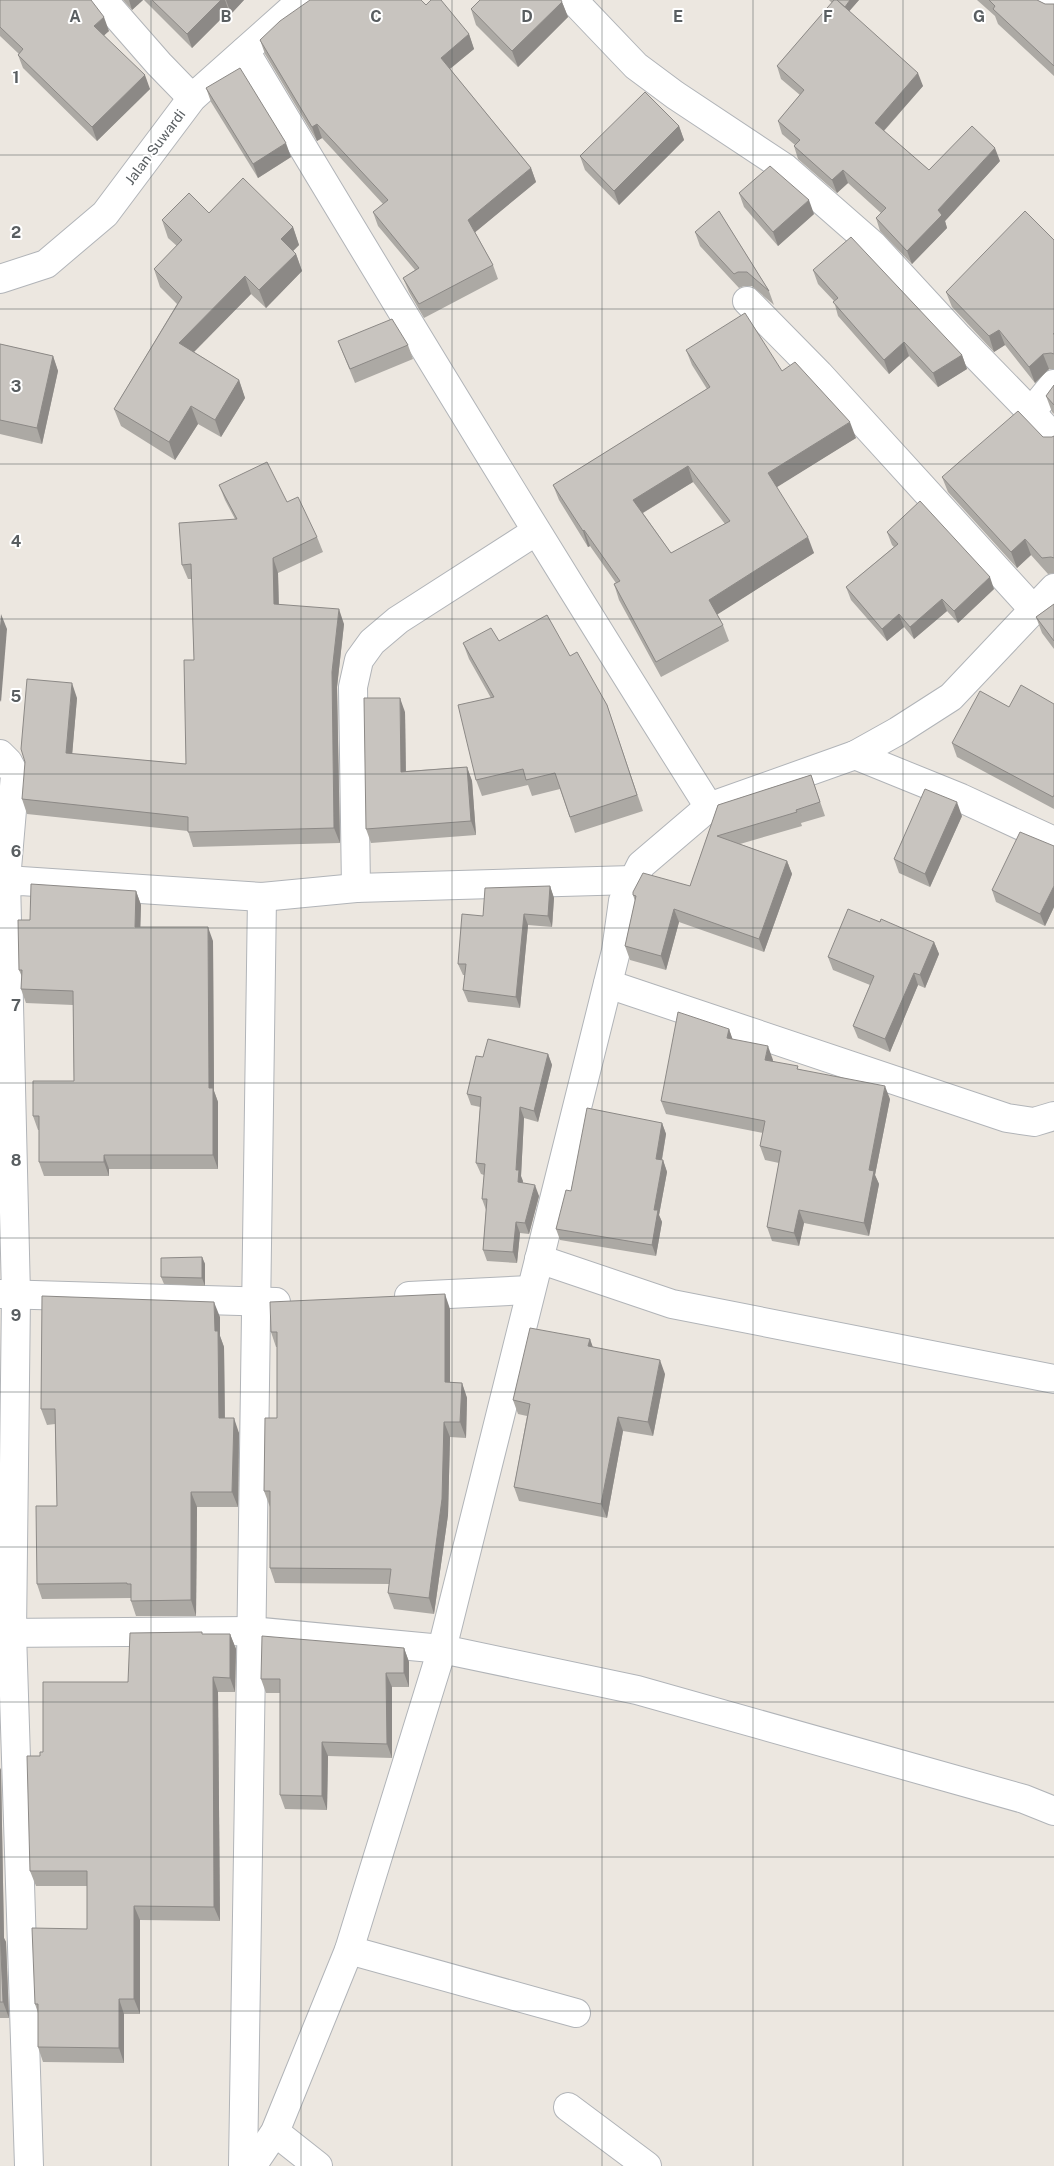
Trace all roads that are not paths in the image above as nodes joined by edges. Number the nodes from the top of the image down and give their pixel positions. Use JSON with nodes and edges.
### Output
{"nodes":[{"id":1,"x":103,"y":0,"type":"edge"},
{"id":2,"x":301,"y":0,"type":"edge"},
{"id":3,"x":573,"y":0,"type":"edge"},
{"id":4,"x":1050,"y":0,"type":"edge"},
{"id":5,"x":1054,"y":4,"type":"edge"},
{"id":6,"x":244,"y":51,"type":"junction"},
{"id":7,"x":192,"y":98,"type":"junction"},
{"id":8,"x":0,"y":279,"type":"edge"},
{"id":9,"x":747,"y":301,"type":"dead end"},
{"id":10,"x":1054,"y":384,"type":"edge"},
{"id":11,"x":1031,"y":412,"type":"junction"},
{"id":12,"x":1054,"y":438,"type":"edge"},
{"id":13,"x":535,"y":532,"type":"junction"},
{"id":14,"x":1054,"y":588,"type":"edge"},
{"id":15,"x":1034,"y":610,"type":"junction"},
{"id":16,"x":0,"y":754,"type":"edge"},
{"id":17,"x":855,"y":755,"type":"junction"},
{"id":18,"x":709,"y":807,"type":"junction"},
{"id":19,"x":1054,"y":841,"type":"edge"},
{"id":20,"x":6,"y":880,"type":"junction"},
{"id":21,"x":633,"y":880,"type":"junction"},
{"id":22,"x":356,"y":888,"type":"junction"},
{"id":23,"x":262,"y":897,"type":"junction"},
{"id":24,"x":608,"y":984,"type":"junction"},
{"id":25,"x":1054,"y":1116,"type":"edge"},
{"id":26,"x":539,"y":1260,"type":"junction"},
{"id":27,"x":530,"y":1290,"type":"junction"},
{"id":28,"x":8,"y":1294,"type":"edge"},
{"id":29,"x":384,"y":1297,"type":"edge"},
{"id":30,"x":297,"y":1301,"type":"edge"},
{"id":31,"x":258,"y":1303,"type":"junction"},
{"id":32,"x":1054,"y":1379,"type":"edge"},
{"id":33,"x":252,"y":1630,"type":"junction"},
{"id":34,"x":6,"y":1633,"type":"edge"},
{"id":35,"x":442,"y":1649,"type":"junction"},
{"id":36,"x":1054,"y":1811,"type":"edge"},
{"id":37,"x":348,"y":1950,"type":"junction"},
{"id":38,"x":576,"y":2014,"type":"dead end"},
{"id":39,"x":568,"y":2107,"type":"dead end"},
{"id":40,"x":275,"y":2132,"type":"junction"},
{"id":41,"x":29,"y":2166,"type":"edge"},
{"id":42,"x":243,"y":2166,"type":"edge"},
{"id":43,"x":252,"y":2166,"type":"edge"},
{"id":44,"x":318,"y":2166,"type":"edge"},
{"id":45,"x":647,"y":2166,"type":"edge"}],
"edges":[{"from":1,"to":7,"type":"street"},
{"from":2,"to":6,"type":"street","name":"Jalan Suwardi"},
{"from":3,"to":11,"type":"street"},
{"from":4,"to":5,"type":"street"},
{"from":6,"to":7,"type":"street","name":"Jalan Suwardi"},
{"from":6,"to":13,"type":"street"},
{"from":7,"to":8,"type":"street","name":"Jalan Suwardi"},
{"from":9,"to":15,"type":"street"},
{"from":10,"to":11,"type":"street"},
{"from":11,"to":12,"type":"street"},
{"from":13,"to":18,"type":"street"},
{"from":13,"to":22,"type":"street"},
{"from":14,"to":15,"type":"street"},
{"from":15,"to":17,"type":"street"},
{"from":16,"to":20,"type":"street"},
{"from":17,"to":18,"type":"street"},
{"from":17,"to":19,"type":"street"},
{"from":18,"to":21,"type":"street"},
{"from":20,"to":23,"type":"street"},
{"from":20,"to":28,"type":"street"},
{"from":21,"to":22,"type":"street"},
{"from":21,"to":24,"type":"street"},
{"from":22,"to":23,"type":"street"},
{"from":23,"to":31,"type":"street"},
{"from":24,"to":25,"type":"street"},
{"from":24,"to":26,"type":"street"},
{"from":26,"to":27,"type":"street"},
{"from":26,"to":32,"type":"street"},
{"from":27,"to":29,"type":"street"},
{"from":27,"to":35,"type":"street"},
{"from":28,"to":31,"type":"street"},
{"from":28,"to":34,"type":"street"},
{"from":30,"to":31,"type":"street"},
{"from":31,"to":33,"type":"street"},
{"from":33,"to":34,"type":"street"},
{"from":33,"to":35,"type":"street"},
{"from":33,"to":42,"type":"street"},
{"from":34,"to":41,"type":"street"},
{"from":35,"to":36,"type":"street"},
{"from":35,"to":37,"type":"street"},
{"from":37,"to":38,"type":"street"},
{"from":37,"to":40,"type":"street"},
{"from":39,"to":45,"type":"street"},
{"from":40,"to":43,"type":"street"},
{"from":40,"to":44,"type":"street"}]}
